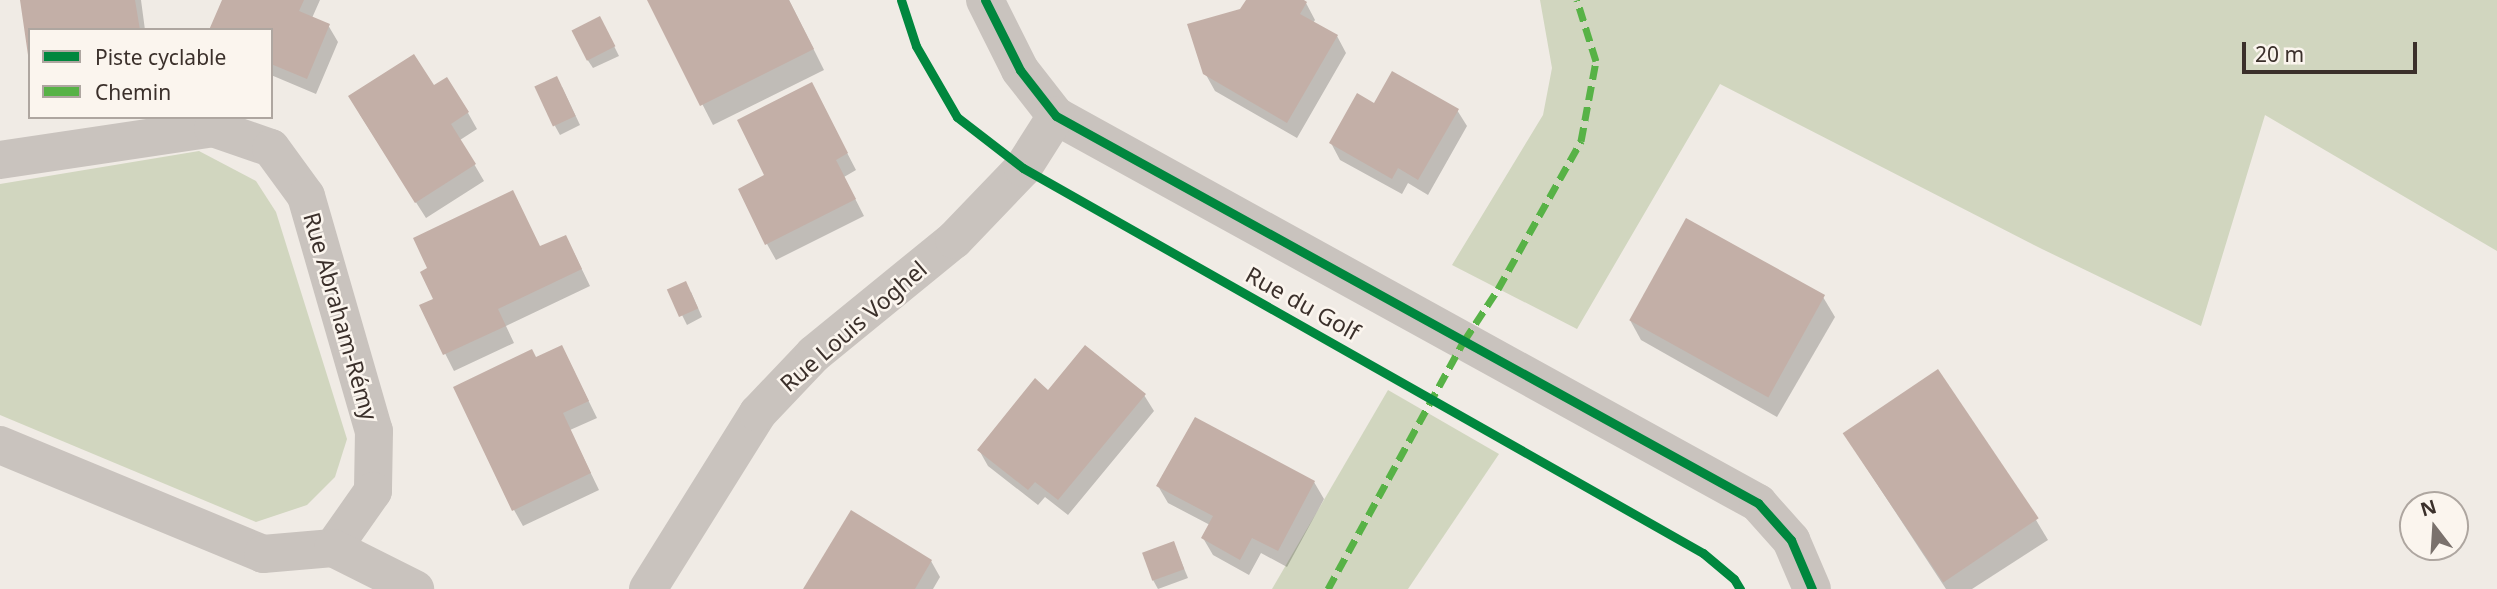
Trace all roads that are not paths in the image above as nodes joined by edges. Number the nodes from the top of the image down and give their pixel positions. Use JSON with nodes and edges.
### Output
{"nodes":[{"id":1,"x":985,"y":0,"type":"edge"},
{"id":2,"x":1056,"y":116,"type":"junction"},
{"id":3,"x":0,"y":160,"type":"edge"},
{"id":4,"x":0,"y":445,"type":"edge"},
{"id":5,"x":333,"y":548,"type":"junction"},
{"id":6,"x":415,"y":589,"type":"edge"},
{"id":7,"x":648,"y":589,"type":"edge"},
{"id":8,"x":1812,"y":589,"type":"edge"}],
"edges":[{"from":1,"to":2,"type":"street","name":"Rue du Golf"},
{"from":2,"to":7,"type":"street","name":"Rue Louis Voghel"},
{"from":2,"to":8,"type":"street","name":"Rue du Golf"},
{"from":3,"to":5,"type":"street","name":"Rue Abraham-Rémy"},
{"from":4,"to":5,"type":"street"},
{"from":5,"to":6,"type":"street"}]}
